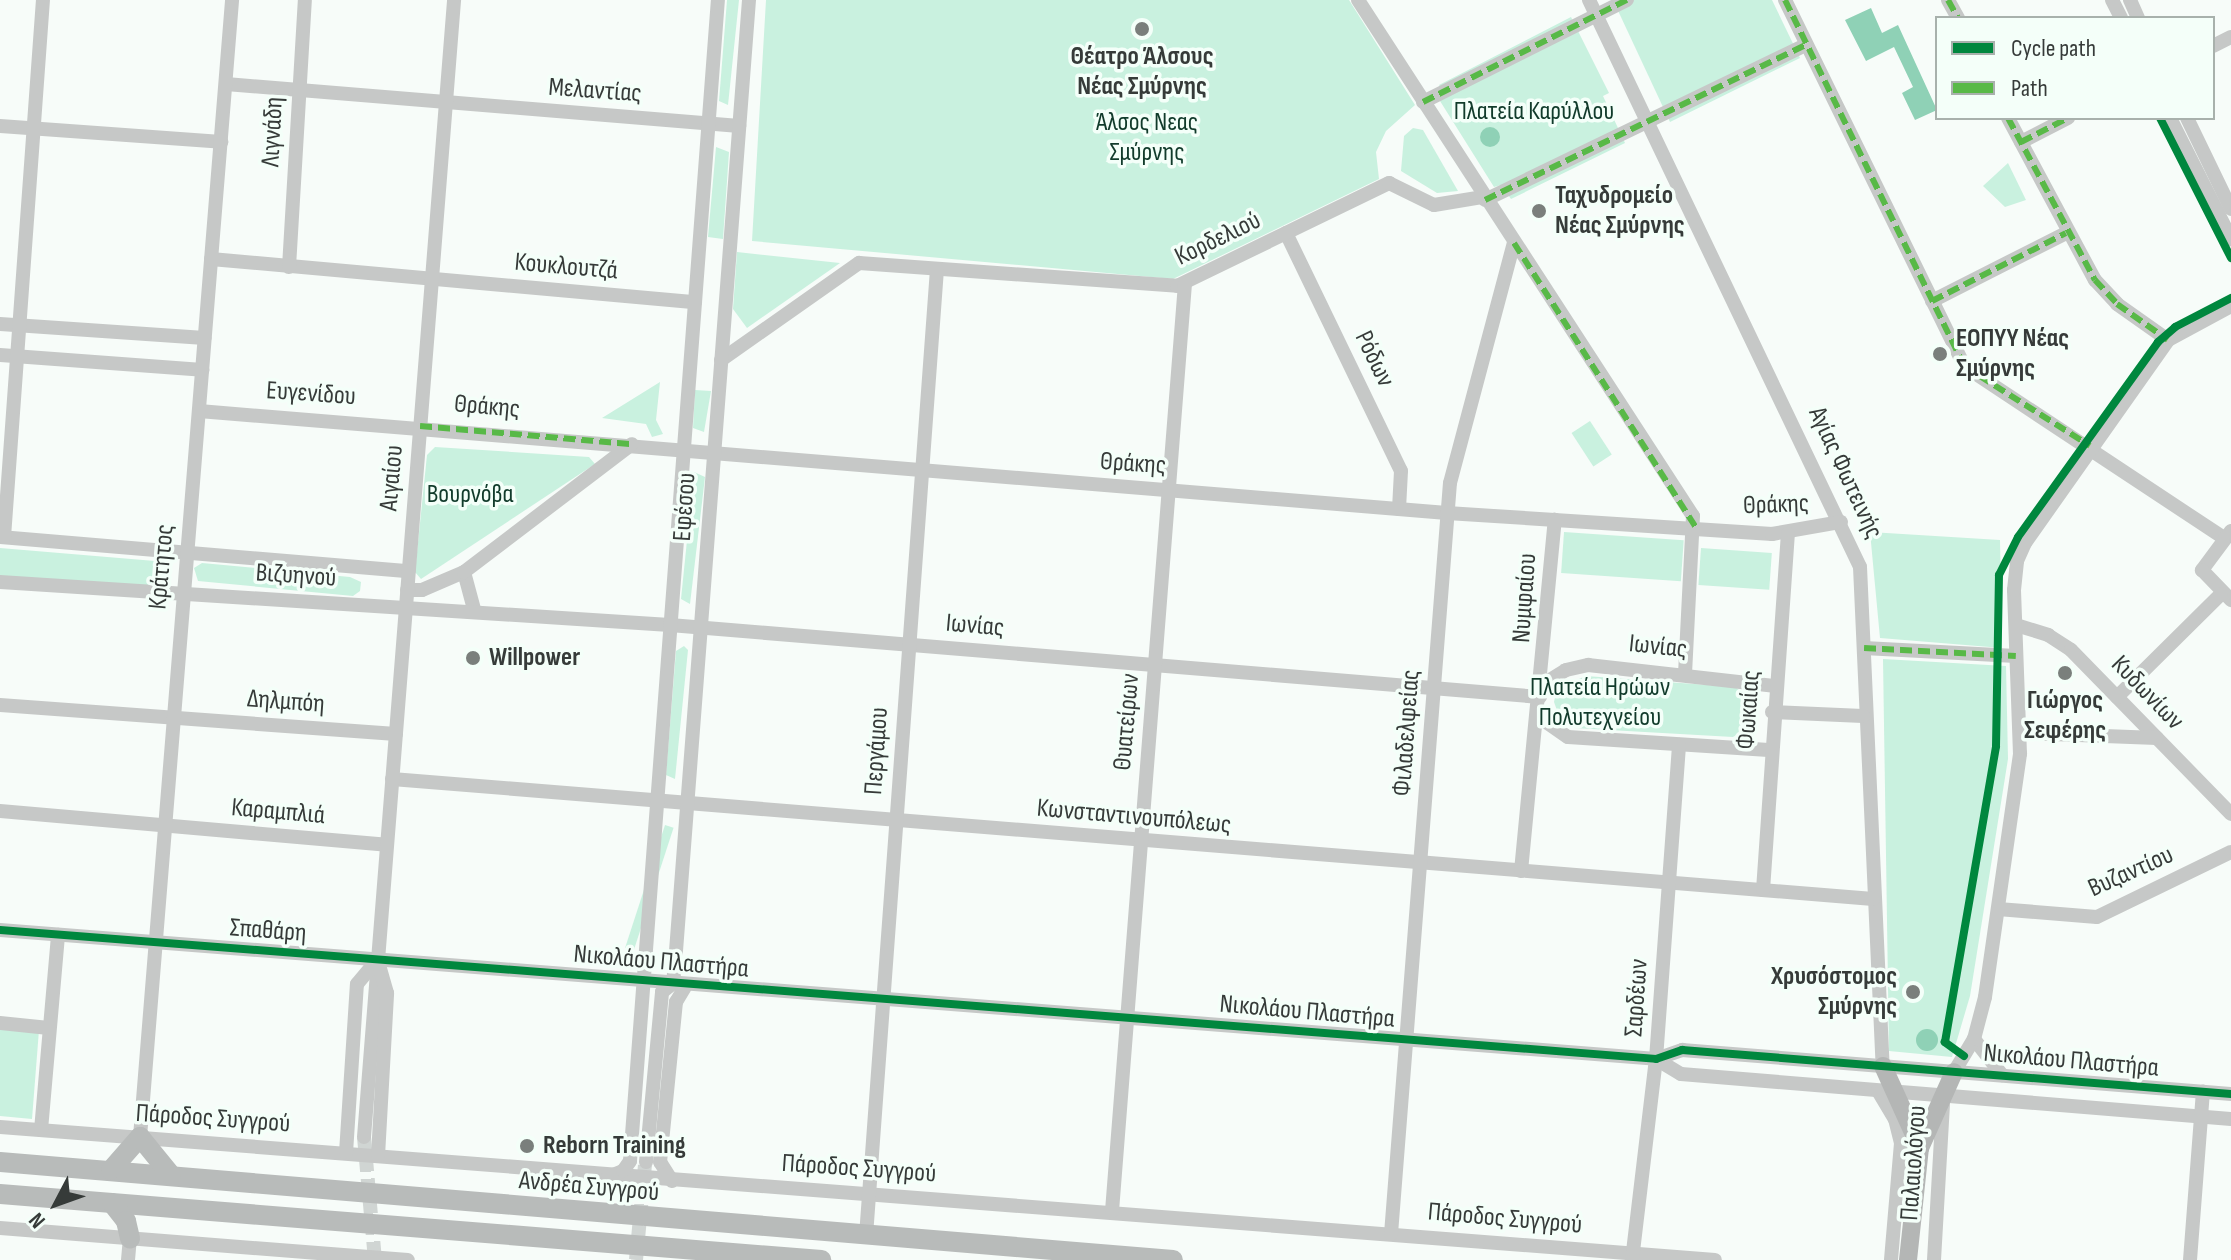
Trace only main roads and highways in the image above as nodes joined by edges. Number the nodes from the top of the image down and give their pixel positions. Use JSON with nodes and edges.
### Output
{"nodes":[{"id":1,"x":1883,"y":1066,"type":"road end"},
{"id":2,"x":1954,"y":1072,"type":"road end"},
{"id":3,"x":1920,"y":1148,"type":"junction"},
{"id":4,"x":0,"y":1162,"type":"edge"},
{"id":5,"x":111,"y":1170,"type":"junction"},
{"id":6,"x":171,"y":1175,"type":"junction"},
{"id":7,"x":0,"y":1194,"type":"edge"},
{"id":8,"x":112,"y":1203,"type":"junction"},
{"id":9,"x":149,"y":1206,"type":"junction"},
{"id":10,"x":129,"y":1250,"type":"edge"},
{"id":11,"x":821,"y":1260,"type":"edge"},
{"id":12,"x":1173,"y":1260,"type":"edge"},
{"id":13,"x":1908,"y":1260,"type":"edge"}],
"edges":[{"from":1,"to":3,"type":"main road","name":"Αγίας Φωτεινής"},
{"from":2,"to":3,"type":"main road","name":"Παλαιολόγου"},
{"from":3,"to":13,"type":"main road"},
{"from":4,"to":5,"type":"highway","name":"Ανδρέα Συγγρού"},
{"from":5,"to":6,"type":"highway","name":"Ανδρέα Συγγρού"},
{"from":5,"to":6,"type":"highway"},
{"from":6,"to":12,"type":"highway","name":"Ανδρέα Συγγρού"},
{"from":7,"to":8,"type":"highway","name":"Ανδρέα Συγγρού"},
{"from":8,"to":9,"type":"highway","name":"Ανδρέα Συγγρού"},
{"from":8,"to":10,"type":"highway"},
{"from":9,"to":10,"type":"highway"},
{"from":9,"to":11,"type":"highway","name":"Ανδρέα Συγγρού"}]}
